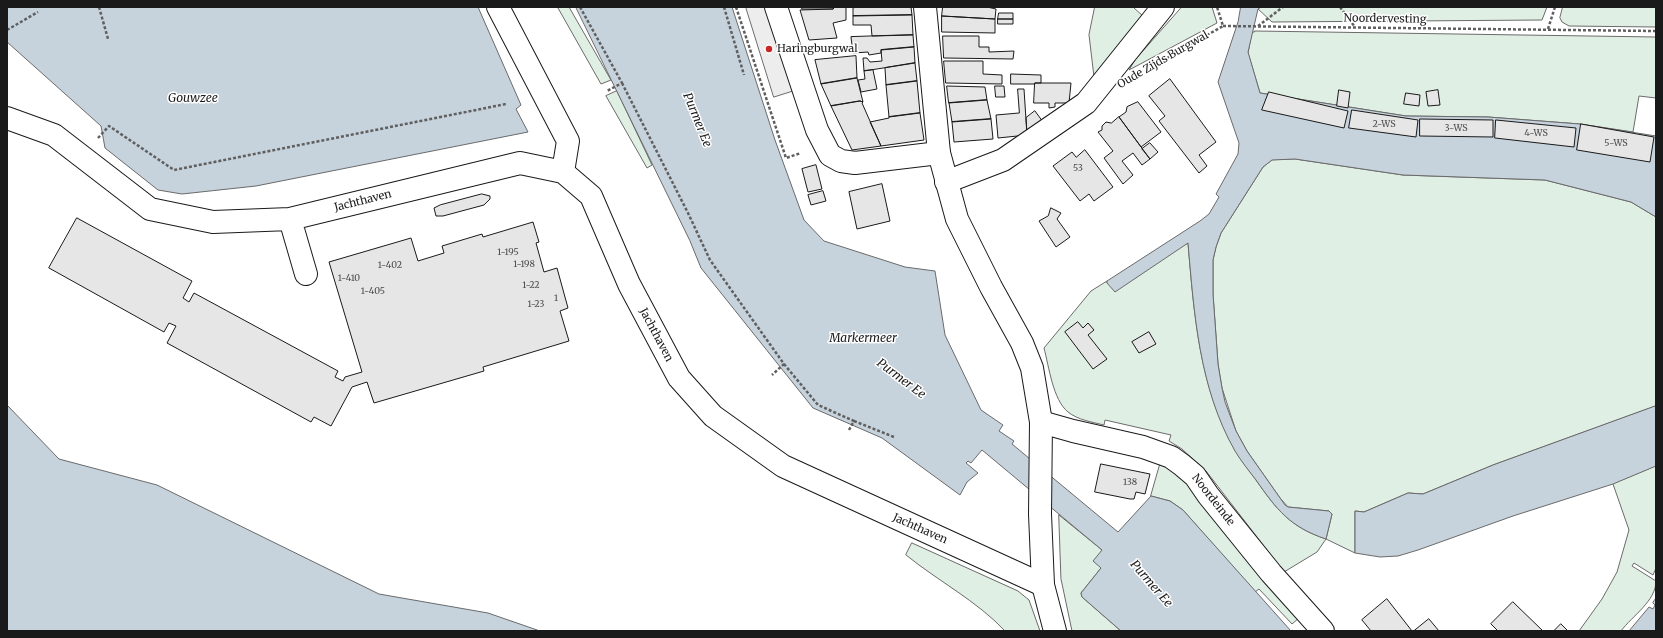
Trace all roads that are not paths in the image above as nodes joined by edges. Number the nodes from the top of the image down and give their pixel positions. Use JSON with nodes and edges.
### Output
{"nodes":[{"id":1,"x":498,"y":7,"type":"edge"},
{"id":2,"x":776,"y":7,"type":"edge"},
{"id":3,"x":925,"y":7,"type":"edge"},
{"id":4,"x":1163,"y":7,"type":"edge"},
{"id":5,"x":7,"y":118,"type":"edge"},
{"id":6,"x":938,"y":153,"type":"junction"},
{"id":7,"x":563,"y":172,"type":"junction"},
{"id":8,"x":946,"y":182,"type":"junction"},
{"id":9,"x":290,"y":219,"type":"junction"},
{"id":10,"x":306,"y":274,"type":"dead end"},
{"id":11,"x":1041,"y":422,"type":"junction"},
{"id":12,"x":1043,"y":585,"type":"junction"},
{"id":13,"x":1055,"y":631,"type":"edge"},
{"id":14,"x":1323,"y":631,"type":"edge"}],
"edges":[{"from":1,"to":7,"type":"street"},
{"from":2,"to":6,"type":"street"},
{"from":3,"to":6,"type":"street"},
{"from":4,"to":8,"type":"street","name":"Oude Zijds Burgwal"},
{"from":5,"to":9,"type":"street","name":"Jachthaven"},
{"from":6,"to":8,"type":"street"},
{"from":7,"to":9,"type":"street","name":"Jachthaven"},
{"from":7,"to":12,"type":"street","name":"Jachthaven"},
{"from":8,"to":11,"type":"street"},
{"from":9,"to":10,"type":"street"},
{"from":11,"to":12,"type":"street"},
{"from":11,"to":14,"type":"street","name":"Noordeinde"},
{"from":12,"to":13,"type":"street"}]}
